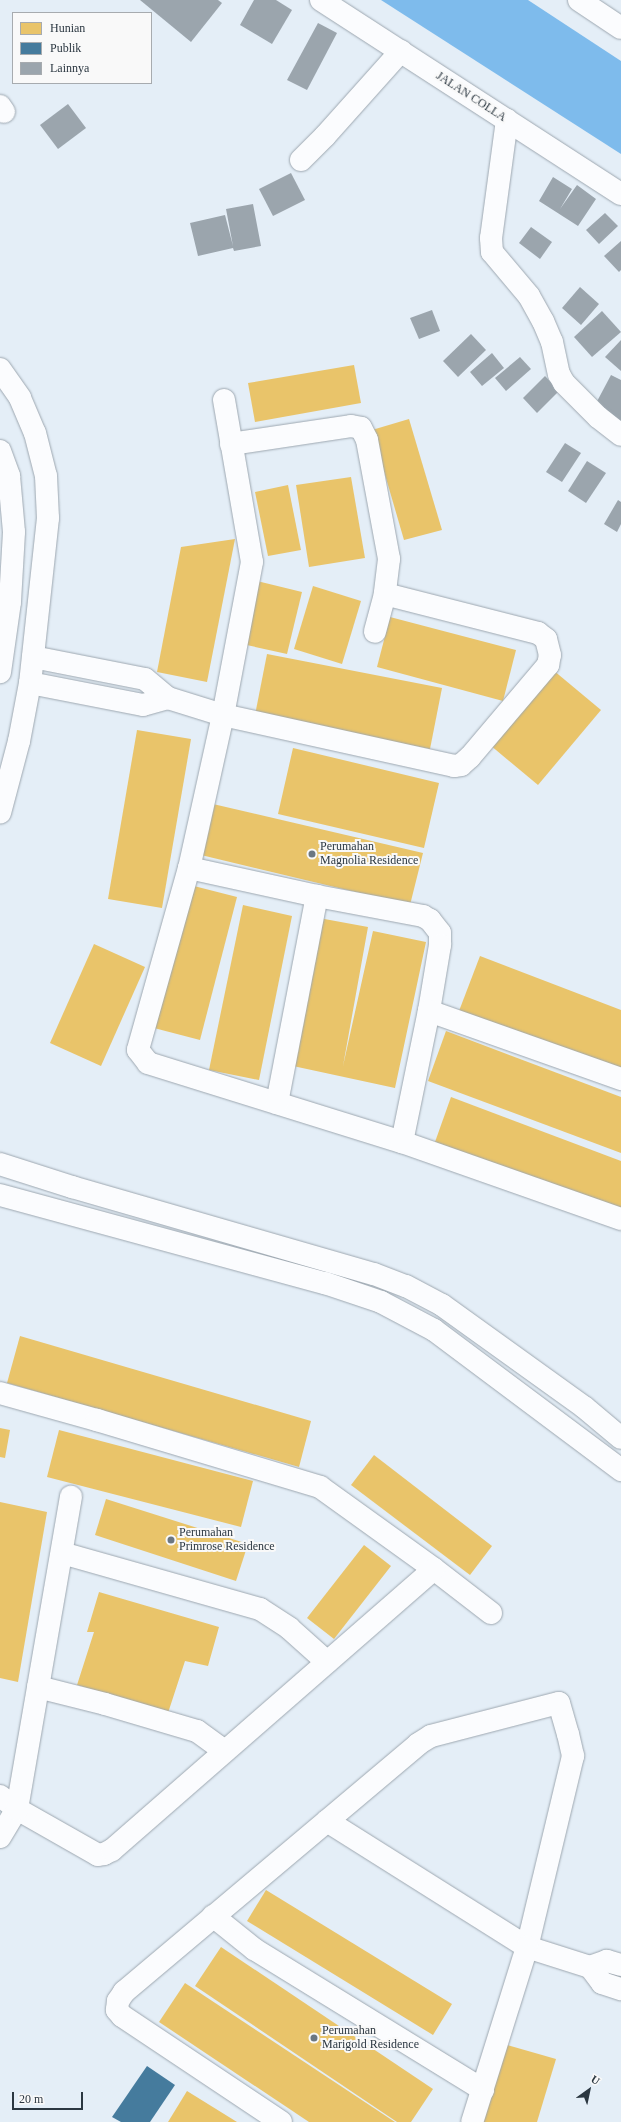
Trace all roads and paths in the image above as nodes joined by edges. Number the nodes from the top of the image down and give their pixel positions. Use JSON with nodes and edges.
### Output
{"nodes":[{"id":1,"x":321,"y":0,"type":"edge"},
{"id":2,"x":580,"y":0,"type":"edge"},
{"id":3,"x":621,"y":28,"type":"edge"},
{"id":4,"x":402,"y":51,"type":"junction"},
{"id":5,"x":507,"y":120,"type":"junction"},
{"id":6,"x":301,"y":160,"type":"dead end"},
{"id":7,"x":621,"y":194,"type":"edge"},
{"id":8,"x":0,"y":369,"type":"edge"},
{"id":9,"x":224,"y":400,"type":"dead end"},
{"id":10,"x":621,"y":435,"type":"edge"},
{"id":11,"x":231,"y":444,"type":"junction"},
{"id":12,"x":0,"y":451,"type":"edge"},
{"id":13,"x":385,"y":594,"type":"junction"},
{"id":14,"x":375,"y":632,"type":"dead end"},
{"id":15,"x":33,"y":657,"type":"junction"},
{"id":16,"x":0,"y":672,"type":"edge"},
{"id":17,"x":30,"y":683,"type":"junction"},
{"id":18,"x":168,"y":698,"type":"junction"},
{"id":19,"x":223,"y":715,"type":"junction"},
{"id":20,"x":0,"y":813,"type":"edge"},
{"id":21,"x":189,"y":868,"type":"junction"},
{"id":22,"x":317,"y":896,"type":"junction"},
{"id":23,"x":429,"y":1011,"type":"junction"},
{"id":24,"x":621,"y":1079,"type":"edge"},
{"id":25,"x":277,"y":1103,"type":"junction"},
{"id":26,"x":402,"y":1142,"type":"junction"},
{"id":27,"x":0,"y":1164,"type":"edge"},
{"id":28,"x":0,"y":1194,"type":"edge"},
{"id":29,"x":621,"y":1219,"type":"edge"},
{"id":30,"x":0,"y":1393,"type":"edge"},
{"id":31,"x":621,"y":1438,"type":"edge"},
{"id":32,"x":621,"y":1470,"type":"edge"},
{"id":33,"x":71,"y":1497,"type":"dead end"},
{"id":34,"x":62,"y":1553,"type":"junction"},
{"id":35,"x":434,"y":1568,"type":"junction"},
{"id":36,"x":491,"y":1613,"type":"dead end"},
{"id":37,"x":327,"y":1662,"type":"junction"},
{"id":38,"x":38,"y":1687,"type":"junction"},
{"id":39,"x":225,"y":1752,"type":"junction"},
{"id":40,"x":0,"y":1796,"type":"edge"},
{"id":41,"x":17,"y":1809,"type":"junction"},
{"id":42,"x":327,"y":1820,"type":"junction"},
{"id":43,"x":0,"y":1837,"type":"edge"},
{"id":44,"x":213,"y":1916,"type":"junction"},
{"id":45,"x":527,"y":1947,"type":"junction"},
{"id":46,"x":621,"y":1965,"type":"edge"},
{"id":47,"x":590,"y":1967,"type":"junction"},
{"id":48,"x":621,"y":1989,"type":"edge"},
{"id":49,"x":483,"y":2090,"type":"junction"},
{"id":50,"x":281,"y":2122,"type":"edge"},
{"id":51,"x":472,"y":2122,"type":"edge"}],
"edges":[{"from":1,"to":4,"type":"street","name":"JALAN COLLA"},
{"from":2,"to":3,"type":"street"},
{"from":4,"to":5,"type":"street","name":"JALAN COLLA"},
{"from":4,"to":6,"type":"street"},
{"from":5,"to":7,"type":"street","name":"JALAN COLLA"},
{"from":5,"to":10,"type":"street"},
{"from":8,"to":15,"type":"street"},
{"from":9,"to":11,"type":"street"},
{"from":11,"to":13,"type":"street"},
{"from":11,"to":19,"type":"street"},
{"from":12,"to":16,"type":"street"},
{"from":13,"to":14,"type":"street"},
{"from":13,"to":19,"type":"street"},
{"from":15,"to":17,"type":"street"},
{"from":15,"to":18,"type":"street"},
{"from":17,"to":18,"type":"street"},
{"from":17,"to":20,"type":"street"},
{"from":18,"to":19,"type":"street"},
{"from":19,"to":21,"type":"street"},
{"from":21,"to":22,"type":"street"},
{"from":21,"to":25,"type":"street"},
{"from":22,"to":23,"type":"street"},
{"from":22,"to":25,"type":"street"},
{"from":23,"to":24,"type":"street"},
{"from":23,"to":26,"type":"street"},
{"from":25,"to":26,"type":"street"},
{"from":26,"to":29,"type":"street"},
{"from":27,"to":31,"type":"street"},
{"from":28,"to":32,"type":"street"},
{"from":30,"to":35,"type":"street"},
{"from":33,"to":34,"type":"street"},
{"from":34,"to":37,"type":"street"},
{"from":34,"to":38,"type":"street"},
{"from":35,"to":36,"type":"street"},
{"from":35,"to":37,"type":"street"},
{"from":37,"to":39,"type":"street"},
{"from":38,"to":39,"type":"street"},
{"from":38,"to":41,"type":"street"},
{"from":39,"to":41,"type":"street"},
{"from":40,"to":41,"type":"street"},
{"from":41,"to":43,"type":"street"},
{"from":42,"to":44,"type":"street"},
{"from":42,"to":45,"type":"street"},
{"from":42,"to":45,"type":"street"},
{"from":44,"to":49,"type":"street"},
{"from":44,"to":50,"type":"street"},
{"from":45,"to":47,"type":"street"},
{"from":45,"to":49,"type":"street"},
{"from":46,"to":47,"type":"street"},
{"from":47,"to":48,"type":"street"},
{"from":49,"to":51,"type":"street"}]}
